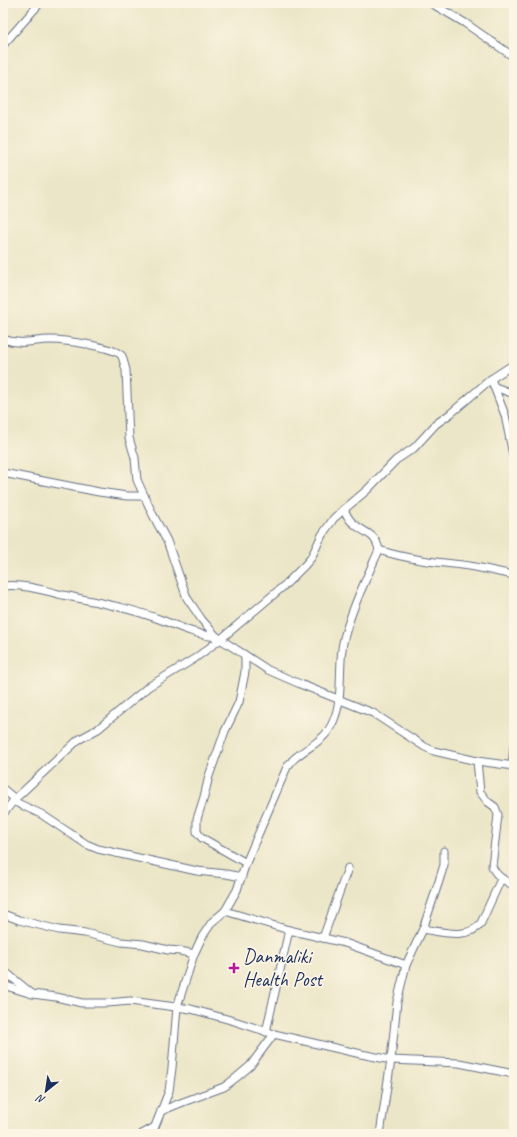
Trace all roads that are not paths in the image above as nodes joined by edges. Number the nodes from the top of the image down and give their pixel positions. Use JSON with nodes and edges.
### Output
{"nodes":[{"id":1,"x":40,"y":3,"type":"edge"},
{"id":2,"x":431,"y":3,"type":"edge"},
{"id":3,"x":3,"y":45,"type":"edge"},
{"id":4,"x":514,"y":56,"type":"edge"},
{"id":5,"x":3,"y":339,"type":"edge"},
{"id":6,"x":514,"y":364,"type":"edge"},
{"id":7,"x":491,"y":379,"type":"junction"},
{"id":8,"x":495,"y":387,"type":"junction"},
{"id":9,"x":514,"y":394,"type":"edge"},
{"id":10,"x":514,"y":460,"type":"edge"},
{"id":11,"x":3,"y":473,"type":"edge"},
{"id":12,"x":127,"y":496,"type":"junction"},
{"id":13,"x":144,"y":496,"type":"junction"},
{"id":14,"x":149,"y":505,"type":"junction"},
{"id":15,"x":344,"y":510,"type":"junction"},
{"id":16,"x":379,"y":550,"type":"junction"},
{"id":17,"x":514,"y":575,"type":"edge"},
{"id":18,"x":3,"y":586,"type":"edge"},
{"id":19,"x":219,"y":638,"type":"junction"},
{"id":20,"x":245,"y":655,"type":"junction"},
{"id":21,"x":339,"y":700,"type":"junction"},
{"id":22,"x":514,"y":746,"type":"edge"},
{"id":23,"x":477,"y":761,"type":"junction"},
{"id":24,"x":513,"y":766,"type":"edge"},
{"id":25,"x":3,"y":789,"type":"edge"},
{"id":26,"x":14,"y":800,"type":"junction"},
{"id":27,"x":3,"y":814,"type":"edge"},
{"id":28,"x":444,"y":851,"type":"dead end"},
{"id":29,"x":246,"y":862,"type":"junction"},
{"id":30,"x":348,"y":868,"type":"dead end"},
{"id":31,"x":242,"y":877,"type":"junction"},
{"id":32,"x":501,"y":879,"type":"junction"},
{"id":33,"x":514,"y":886,"type":"edge"},
{"id":34,"x":225,"y":911,"type":"junction"},
{"id":35,"x":3,"y":914,"type":"edge"},
{"id":36,"x":423,"y":929,"type":"junction"},
{"id":37,"x":289,"y":930,"type":"junction"},
{"id":38,"x":322,"y":938,"type":"junction"},
{"id":39,"x":194,"y":954,"type":"junction"},
{"id":40,"x":406,"y":965,"type":"junction"},
{"id":41,"x":3,"y":970,"type":"edge"},
{"id":42,"x":3,"y":985,"type":"edge"},
{"id":43,"x":32,"y":994,"type":"junction"},
{"id":44,"x":177,"y":1007,"type":"junction"},
{"id":45,"x":266,"y":1032,"type":"junction"},
{"id":46,"x":274,"y":1034,"type":"junction"},
{"id":47,"x":391,"y":1060,"type":"junction"},
{"id":48,"x":514,"y":1074,"type":"edge"},
{"id":49,"x":161,"y":1111,"type":"junction"},
{"id":50,"x":152,"y":1131,"type":"edge"},
{"id":51,"x":142,"y":1134,"type":"edge"},
{"id":52,"x":380,"y":1134,"type":"edge"}],
"edges":[{"from":1,"to":3,"type":"street"},
{"from":2,"to":4,"type":"street"},
{"from":5,"to":13,"type":"street"},
{"from":6,"to":7,"type":"street"},
{"from":7,"to":8,"type":"street"},
{"from":7,"to":15,"type":"street"},
{"from":8,"to":9,"type":"street"},
{"from":8,"to":10,"type":"street"},
{"from":11,"to":12,"type":"street"},
{"from":12,"to":13,"type":"street"},
{"from":12,"to":14,"type":"street"},
{"from":13,"to":14,"type":"street"},
{"from":14,"to":19,"type":"street"},
{"from":15,"to":16,"type":"street"},
{"from":15,"to":19,"type":"street"},
{"from":16,"to":17,"type":"street"},
{"from":16,"to":21,"type":"street"},
{"from":18,"to":19,"type":"street"},
{"from":19,"to":20,"type":"street"},
{"from":19,"to":26,"type":"street"},
{"from":20,"to":21,"type":"street"},
{"from":20,"to":29,"type":"street"},
{"from":21,"to":23,"type":"street"},
{"from":21,"to":29,"type":"street"},
{"from":22,"to":24,"type":"street"},
{"from":23,"to":24,"type":"street"},
{"from":23,"to":32,"type":"street"},
{"from":25,"to":26,"type":"street"},
{"from":26,"to":27,"type":"street"},
{"from":26,"to":31,"type":"street"},
{"from":28,"to":36,"type":"street"},
{"from":29,"to":31,"type":"street"},
{"from":30,"to":38,"type":"street"},
{"from":31,"to":34,"type":"street"},
{"from":32,"to":33,"type":"street"},
{"from":32,"to":36,"type":"street"},
{"from":34,"to":37,"type":"street"},
{"from":34,"to":39,"type":"street"},
{"from":35,"to":39,"type":"street"},
{"from":36,"to":40,"type":"street"},
{"from":37,"to":38,"type":"street"},
{"from":37,"to":45,"type":"street"},
{"from":38,"to":40,"type":"street"},
{"from":39,"to":44,"type":"street"},
{"from":40,"to":47,"type":"street"},
{"from":41,"to":43,"type":"street"},
{"from":42,"to":43,"type":"street"},
{"from":43,"to":44,"type":"street"},
{"from":44,"to":45,"type":"street"},
{"from":44,"to":49,"type":"street"},
{"from":45,"to":46,"type":"street"},
{"from":46,"to":47,"type":"street"},
{"from":46,"to":49,"type":"street"},
{"from":47,"to":48,"type":"street"},
{"from":47,"to":52,"type":"street"},
{"from":49,"to":50,"type":"street"},
{"from":50,"to":51,"type":"street"}]}
